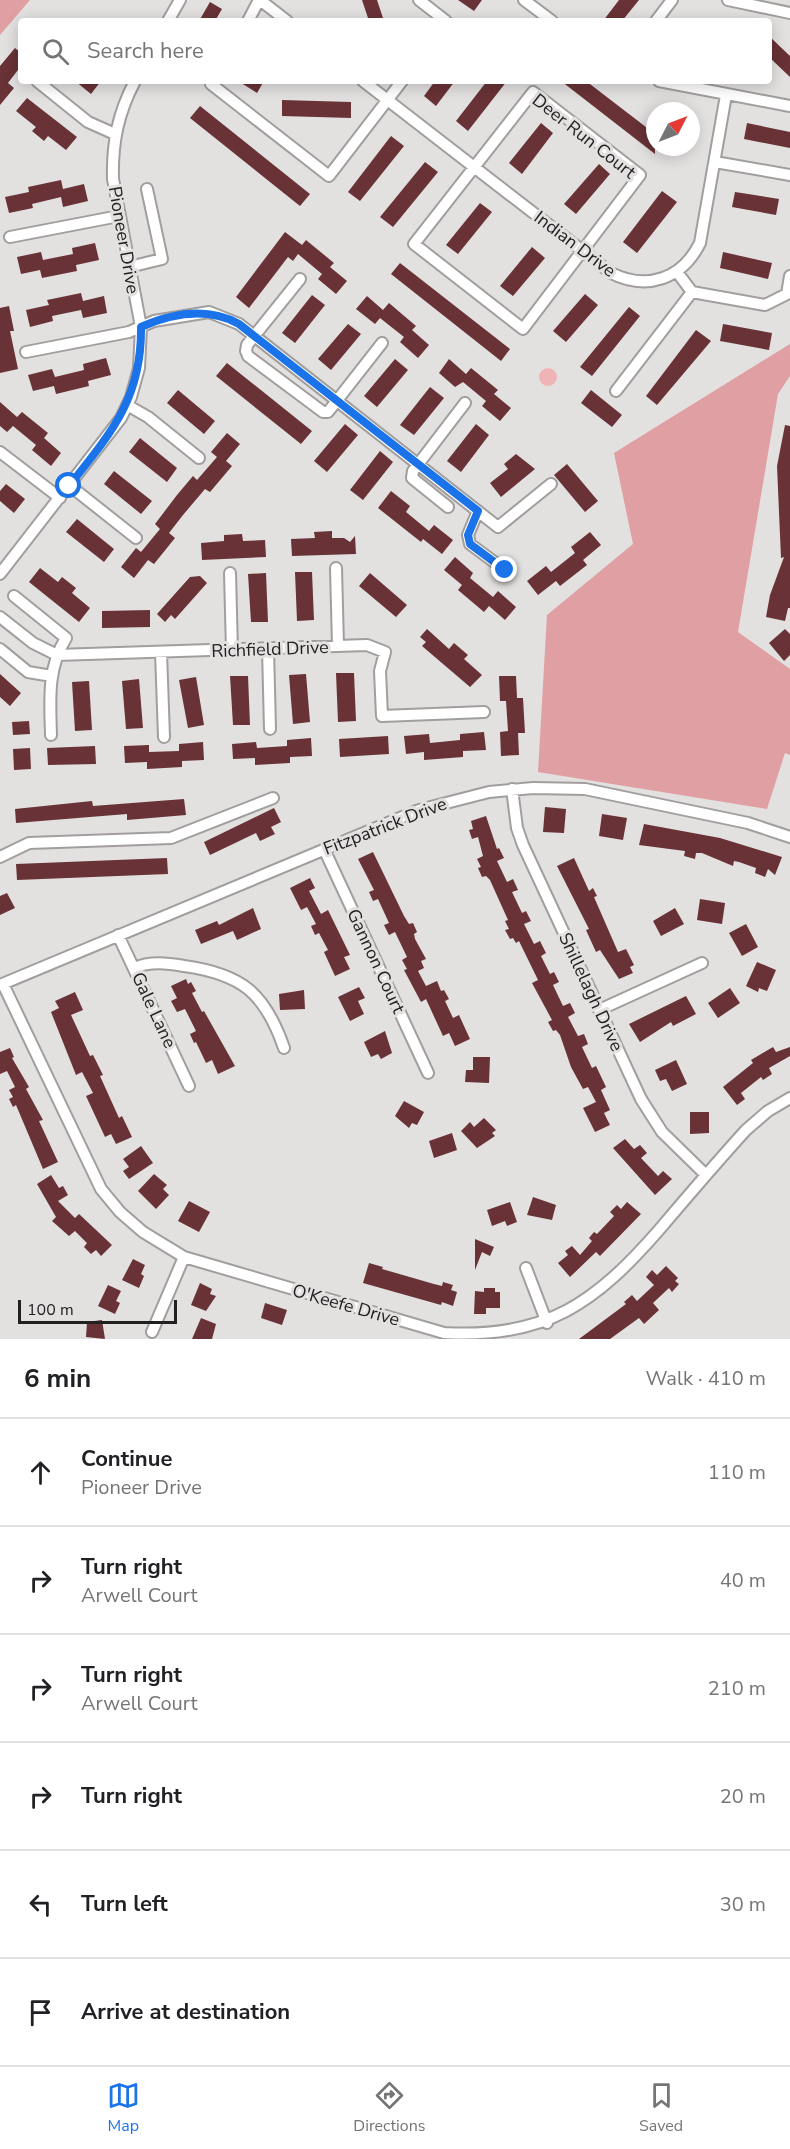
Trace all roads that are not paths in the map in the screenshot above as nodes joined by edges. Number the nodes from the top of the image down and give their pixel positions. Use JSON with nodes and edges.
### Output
{"nodes":[{"id":1,"x":180,"y":0,"type":"edge"},
{"id":2,"x":259,"y":0,"type":"edge"},
{"id":3,"x":419,"y":0,"type":"edge"},
{"id":4,"x":524,"y":0,"type":"edge"},
{"id":5,"x":672,"y":0,"type":"edge"},
{"id":6,"x":728,"y":0,"type":"edge"},
{"id":7,"x":790,"y":13,"type":"edge"},
{"id":8,"x":170,"y":18,"type":"edge"},
{"id":9,"x":250,"y":18,"type":"edge"},
{"id":10,"x":282,"y":18,"type":"edge"},
{"id":11,"x":442,"y":18,"type":"edge"},
{"id":12,"x":548,"y":18,"type":"edge"},
{"id":13,"x":658,"y":18,"type":"edge"},
{"id":14,"x":41,"y":84,"type":"edge"},
{"id":15,"x":133,"y":84,"type":"edge"},
{"id":16,"x":212,"y":84,"type":"edge"},
{"id":17,"x":367,"y":84,"type":"edge"},
{"id":18,"x":400,"y":84,"type":"edge"},
{"id":19,"x":673,"y":84,"type":"edge"},
{"id":20,"x":726,"y":95,"type":"junction"},
{"id":21,"x":388,"y":100,"type":"junction"},
{"id":22,"x":790,"y":106,"type":"edge"},
{"id":23,"x":114,"y":134,"type":"junction"},
{"id":24,"x":715,"y":162,"type":"junction"},
{"id":25,"x":474,"y":167,"type":"junction"},
{"id":26,"x":790,"y":175,"type":"edge"},
{"id":27,"x":147,"y":189,"type":"dead end"},
{"id":28,"x":120,"y":216,"type":"junction"},
{"id":29,"x":10,"y":237,"type":"dead end"},
{"id":30,"x":582,"y":251,"type":"junction"},
{"id":31,"x":129,"y":267,"type":"junction"},
{"id":32,"x":677,"y":272,"type":"junction"},
{"id":33,"x":790,"y":276,"type":"edge"},
{"id":34,"x":300,"y":279,"type":"dead end"},
{"id":35,"x":692,"y":292,"type":"junction"},
{"id":36,"x":141,"y":327,"type":"junction"},
{"id":37,"x":255,"y":336,"type":"junction"},
{"id":38,"x":382,"y":343,"type":"dead end"},
{"id":39,"x":26,"y":352,"type":"dead end"},
{"id":40,"x":616,"y":391,"type":"dead end"},
{"id":41,"x":337,"y":400,"type":"junction"},
{"id":42,"x":465,"y":403,"type":"dead end"},
{"id":43,"x":127,"y":405,"type":"junction"},
{"id":44,"x":0,"y":452,"type":"edge"},
{"id":45,"x":200,"y":458,"type":"dead end"},
{"id":46,"x":419,"y":465,"type":"junction"},
{"id":47,"x":552,"y":484,"type":"dead end"},
{"id":48,"x":69,"y":486,"type":"junction"},
{"id":49,"x":60,"y":498,"type":"junction"},
{"id":50,"x":448,"y":507,"type":"dead end"},
{"id":51,"x":478,"y":511,"type":"junction"},
{"id":52,"x":136,"y":538,"type":"dead end"},
{"id":53,"x":336,"y":568,"type":"dead end"},
{"id":54,"x":505,"y":570,"type":"dead end"},
{"id":55,"x":230,"y":573,"type":"dead end"},
{"id":56,"x":0,"y":574,"type":"edge"},
{"id":57,"x":14,"y":596,"type":"dead end"},
{"id":58,"x":0,"y":617,"type":"edge"},
{"id":59,"x":338,"y":646,"type":"junction"},
{"id":60,"x":0,"y":649,"type":"edge"},
{"id":61,"x":268,"y":649,"type":"junction"},
{"id":62,"x":232,"y":651,"type":"junction"},
{"id":63,"x":160,"y":652,"type":"junction"},
{"id":64,"x":57,"y":655,"type":"junction"},
{"id":65,"x":52,"y":676,"type":"junction"},
{"id":66,"x":484,"y":712,"type":"dead end"},
{"id":67,"x":270,"y":729,"type":"dead end"},
{"id":68,"x":51,"y":735,"type":"dead end"},
{"id":69,"x":164,"y":737,"type":"dead end"},
{"id":70,"x":512,"y":789,"type":"junction"},
{"id":71,"x":273,"y":798,"type":"dead end"},
{"id":72,"x":790,"y":837,"type":"edge"},
{"id":73,"x":324,"y":849,"type":"junction"},
{"id":74,"x":0,"y":857,"type":"edge"},
{"id":75,"x":118,"y":935,"type":"junction"},
{"id":76,"x":702,"y":963,"type":"dead end"},
{"id":77,"x":134,"y":968,"type":"junction"},
{"id":78,"x":2,"y":985,"type":"edge"},
{"id":79,"x":599,"y":1010,"type":"junction"},
{"id":80,"x":284,"y":1048,"type":"dead end"},
{"id":81,"x":428,"y":1072,"type":"dead end"},
{"id":82,"x":189,"y":1086,"type":"dead end"},
{"id":83,"x":790,"y":1098,"type":"edge"},
{"id":84,"x":706,"y":1175,"type":"junction"},
{"id":85,"x":184,"y":1257,"type":"junction"},
{"id":86,"x":526,"y":1268,"type":"dead end"},
{"id":87,"x":547,"y":1323,"type":"junction"},
{"id":88,"x":152,"y":1332,"type":"dead end"}],
"edges":[{"from":1,"to":8,"type":"street"},
{"from":2,"to":9,"type":"street"},
{"from":2,"to":10,"type":"street"},
{"from":3,"to":11,"type":"street"},
{"from":4,"to":12,"type":"street"},
{"from":5,"to":13,"type":"street"},
{"from":6,"to":7,"type":"street"},
{"from":14,"to":23,"type":"street"},
{"from":15,"to":23,"type":"street","name":"Pioneer Drive"},
{"from":16,"to":21,"type":"street"},
{"from":17,"to":21,"type":"street","name":"Indian Drive"},
{"from":18,"to":21,"type":"street"},
{"from":19,"to":20,"type":"street"},
{"from":20,"to":22,"type":"street"},
{"from":20,"to":24,"type":"street"},
{"from":21,"to":25,"type":"street","name":"Indian Drive"},
{"from":23,"to":28,"type":"street","name":"Pioneer Drive"},
{"from":24,"to":26,"type":"street"},
{"from":24,"to":32,"type":"street"},
{"from":25,"to":30,"type":"street","name":"Indian Drive"},
{"from":25,"to":30,"type":"street","name":"Deer Run Court"},
{"from":25,"to":30,"type":"street"},
{"from":27,"to":31,"type":"street"},
{"from":28,"to":29,"type":"street"},
{"from":28,"to":31,"type":"street","name":"Pioneer Drive"},
{"from":30,"to":32,"type":"street","name":"Indian Drive"},
{"from":31,"to":36,"type":"street","name":"Pioneer Drive"},
{"from":32,"to":35,"type":"street"},
{"from":33,"to":35,"type":"street"},
{"from":34,"to":37,"type":"street"},
{"from":35,"to":40,"type":"street"},
{"from":36,"to":37,"type":"street"},
{"from":36,"to":39,"type":"street"},
{"from":36,"to":43,"type":"street","name":"Pioneer Drive"},
{"from":37,"to":41,"type":"street"},
{"from":37,"to":41,"type":"street"},
{"from":38,"to":41,"type":"street"},
{"from":41,"to":46,"type":"street"},
{"from":42,"to":46,"type":"street"},
{"from":43,"to":45,"type":"street"},
{"from":43,"to":48,"type":"street","name":"Pioneer Drive"},
{"from":44,"to":49,"type":"street"},
{"from":46,"to":50,"type":"street"},
{"from":46,"to":51,"type":"street"},
{"from":47,"to":51,"type":"street"},
{"from":48,"to":49,"type":"street","name":"Pioneer Drive"},
{"from":48,"to":52,"type":"street"},
{"from":49,"to":56,"type":"street","name":"Pioneer Drive"},
{"from":51,"to":54,"type":"street"},
{"from":53,"to":59,"type":"street"},
{"from":55,"to":62,"type":"street"},
{"from":57,"to":64,"type":"street"},
{"from":58,"to":64,"type":"street","name":"Richfield Drive"},
{"from":59,"to":61,"type":"street","name":"Richfield Drive"},
{"from":59,"to":66,"type":"street","name":"Richfield Drive"},
{"from":60,"to":65,"type":"street"},
{"from":61,"to":62,"type":"street","name":"Richfield Drive"},
{"from":61,"to":67,"type":"street"},
{"from":62,"to":63,"type":"street","name":"Richfield Drive"},
{"from":63,"to":64,"type":"street","name":"Richfield Drive"},
{"from":63,"to":69,"type":"street"},
{"from":64,"to":65,"type":"street"},
{"from":65,"to":68,"type":"street"},
{"from":70,"to":72,"type":"street","name":"Fitzpatrick Drive"},
{"from":70,"to":73,"type":"street","name":"Fitzpatrick Drive"},
{"from":70,"to":79,"type":"street","name":"Shillelagh Drive"},
{"from":71,"to":74,"type":"street"},
{"from":73,"to":75,"type":"street","name":"Fitzpatrick Drive"},
{"from":73,"to":81,"type":"street","name":"Gannon Court"},
{"from":75,"to":77,"type":"street","name":"Gale Lane"},
{"from":75,"to":78,"type":"street","name":"Fitzpatrick Drive"},
{"from":76,"to":79,"type":"street"},
{"from":77,"to":80,"type":"street"},
{"from":77,"to":82,"type":"street","name":"Gale Lane"},
{"from":78,"to":85,"type":"street","name":"O'Keefe Drive"},
{"from":79,"to":84,"type":"street","name":"Shillelagh Drive"},
{"from":83,"to":84,"type":"street","name":"O'Keefe Drive"},
{"from":84,"to":87,"type":"street","name":"O'Keefe Drive"},
{"from":85,"to":87,"type":"street","name":"O'Keefe Drive"},
{"from":85,"to":88,"type":"street"},
{"from":86,"to":87,"type":"street"}]}
